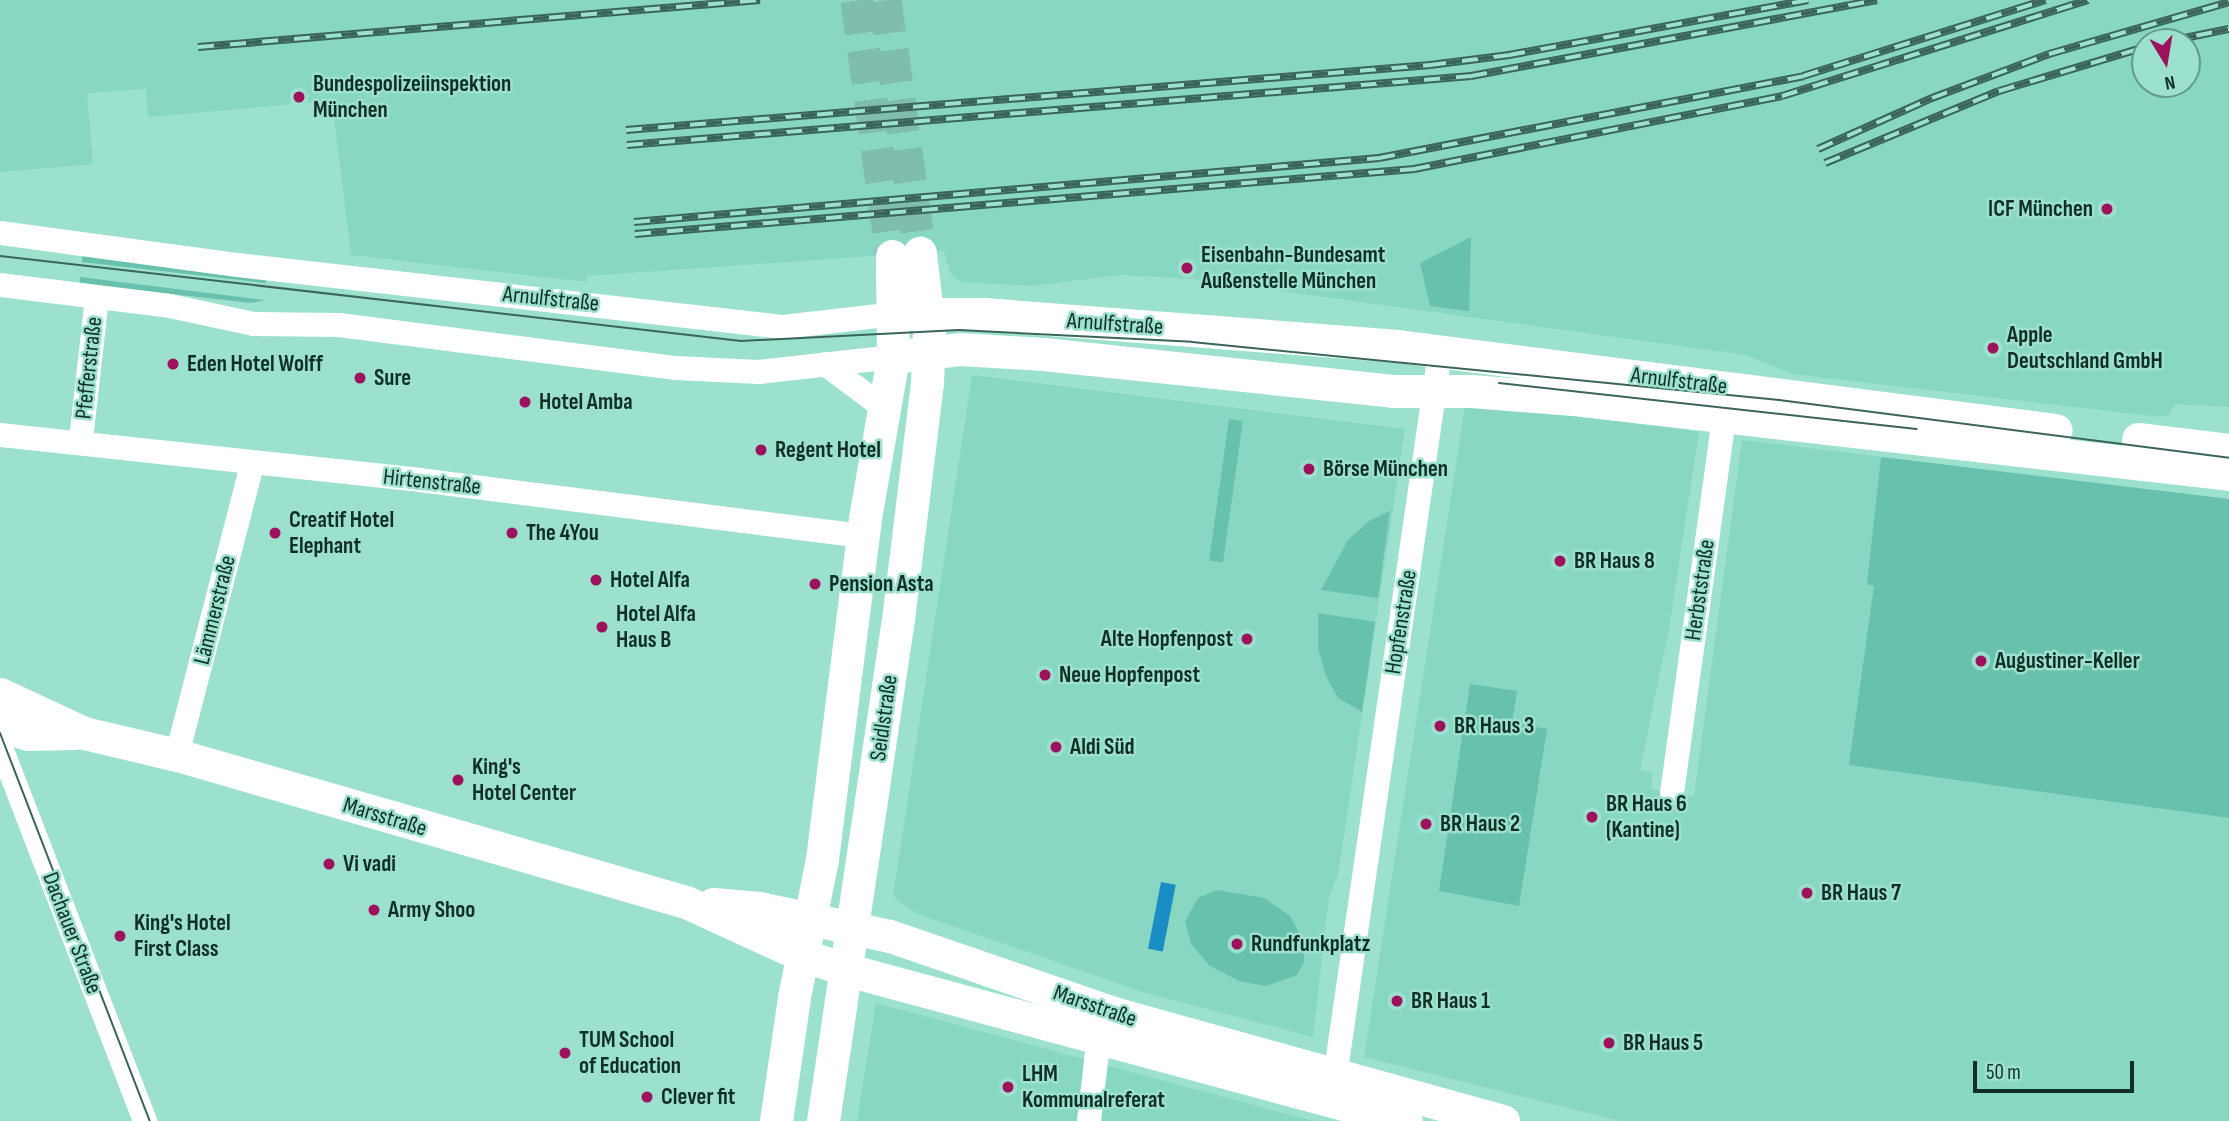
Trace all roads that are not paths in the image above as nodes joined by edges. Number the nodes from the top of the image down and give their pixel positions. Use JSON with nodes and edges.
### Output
{"nodes":[{"id":1,"x":0,"y":233,"type":"edge"},
{"id":2,"x":0,"y":285,"type":"edge"},
{"id":3,"x":97,"y":296,"type":"junction"},
{"id":4,"x":928,"y":312,"type":"junction"},
{"id":5,"x":896,"y":314,"type":"junction"},
{"id":6,"x":929,"y":352,"type":"junction"},
{"id":7,"x":1440,"y":352,"type":"junction"},
{"id":8,"x":893,"y":357,"type":"junction"},
{"id":9,"x":825,"y":364,"type":"junction"},
{"id":10,"x":1435,"y":391,"type":"junction"},
{"id":11,"x":1726,"y":402,"type":"junction"},
{"id":12,"x":884,"y":408,"type":"junction"},
{"id":13,"x":0,"y":435,"type":"edge"},
{"id":14,"x":81,"y":440,"type":"junction"},
{"id":15,"x":2229,"y":450,"type":"edge"},
{"id":16,"x":252,"y":465,"type":"junction"},
{"id":17,"x":2229,"y":474,"type":"edge"},
{"id":18,"x":863,"y":536,"type":"junction"},
{"id":19,"x":0,"y":694,"type":"edge"},
{"id":20,"x":0,"y":725,"type":"edge"},
{"id":21,"x":84,"y":733,"type":"junction"},
{"id":22,"x":0,"y":745,"type":"edge"},
{"id":23,"x":177,"y":755,"type":"junction"},
{"id":24,"x":1672,"y":793,"type":"dead end"},
{"id":25,"x":686,"y":902,"type":"junction"},
{"id":26,"x":811,"y":919,"type":"junction"},
{"id":27,"x":854,"y":927,"type":"junction"},
{"id":28,"x":802,"y":955,"type":"junction"},
{"id":29,"x":844,"y":969,"type":"junction"},
{"id":30,"x":1098,"y":1036,"type":"junction"},
{"id":31,"x":1333,"y":1090,"type":"junction"},
{"id":32,"x":145,"y":1121,"type":"edge"},
{"id":33,"x":776,"y":1121,"type":"edge"},
{"id":34,"x":823,"y":1121,"type":"edge"},
{"id":35,"x":1089,"y":1121,"type":"edge"},
{"id":36,"x":1406,"y":1121,"type":"edge"},
{"id":37,"x":1503,"y":1121,"type":"edge"}],
"edges":[{"from":1,"to":5,"type":"street","name":"Arnulfstraße"},
{"from":2,"to":3,"type":"street","name":"Arnulfstraße"},
{"from":3,"to":9,"type":"street","name":"Arnulfstraße"},
{"from":3,"to":14,"type":"street","name":"Pfefferstraße"},
{"from":4,"to":5,"type":"main road","name":"Arnulfstraße"},
{"from":4,"to":5,"type":"main road","name":"Seidlstraße"},
{"from":4,"to":6,"type":"main road","name":"Seidlstraße"},
{"from":4,"to":7,"type":"main road","name":"Arnulfstraße"},
{"from":5,"to":8,"type":"main road","name":"Seidlstraße"},
{"from":6,"to":8,"type":"main road","name":"Arnulfstraße"},
{"from":6,"to":10,"type":"main road","name":"Arnulfstraße"},
{"from":6,"to":27,"type":"main road","name":"Seidlstraße"},
{"from":7,"to":10,"type":"street","name":"Hopfenstraße"},
{"from":7,"to":11,"type":"main road","name":"Arnulfstraße"},
{"from":8,"to":9,"type":"street","name":"Arnulfstraße"},
{"from":8,"to":12,"type":"main road","name":"Seidlstraße"},
{"from":9,"to":12,"type":"street"},
{"from":10,"to":11,"type":"main road","name":"Arnulfstraße"},
{"from":10,"to":31,"type":"street","name":"Hopfenstraße"},
{"from":11,"to":15,"type":"main road","name":"Arnulfstraße"},
{"from":11,"to":17,"type":"main road","name":"Arnulfstraße"},
{"from":11,"to":24,"type":"street","name":"Herbststraße"},
{"from":12,"to":18,"type":"main road","name":"Seidlstraße"},
{"from":13,"to":14,"type":"street","name":"Hirtenstraße"},
{"from":14,"to":16,"type":"street","name":"Hirtenstraße"},
{"from":16,"to":18,"type":"street","name":"Hirtenstraße"},
{"from":16,"to":23,"type":"street","name":"Lämmerstraße"},
{"from":18,"to":26,"type":"main road","name":"Seidlstraße"},
{"from":19,"to":21,"type":"main road","name":"Marsstraße"},
{"from":20,"to":21,"type":"main road","name":"Marsstraße"},
{"from":21,"to":23,"type":"main road","name":"Marsstraße"},
{"from":22,"to":32,"type":"street","name":"Dachauer Straße"},
{"from":23,"to":25,"type":"main road","name":"Marsstraße"},
{"from":25,"to":26,"type":"main road","name":"Marsstraße"},
{"from":25,"to":28,"type":"main road","name":"Marsstraße"},
{"from":26,"to":27,"type":"main road","name":"Marsstraße"},
{"from":26,"to":28,"type":"main road","name":"Seidlstraße"},
{"from":27,"to":29,"type":"main road","name":"Seidlstraße"},
{"from":27,"to":31,"type":"main road","name":"Marsstraße"},
{"from":28,"to":29,"type":"main road","name":"Marsstraße"},
{"from":28,"to":33,"type":"main road","name":"Seidlstraße"},
{"from":29,"to":30,"type":"main road","name":"Marsstraße"},
{"from":29,"to":34,"type":"main road","name":"Seidlstraße"},
{"from":30,"to":31,"type":"main road","name":"Marsstraße"},
{"from":30,"to":35,"type":"street"},
{"from":31,"to":36,"type":"main road","name":"Marsstraße"},
{"from":31,"to":37,"type":"main road","name":"Marsstraße"}]}
